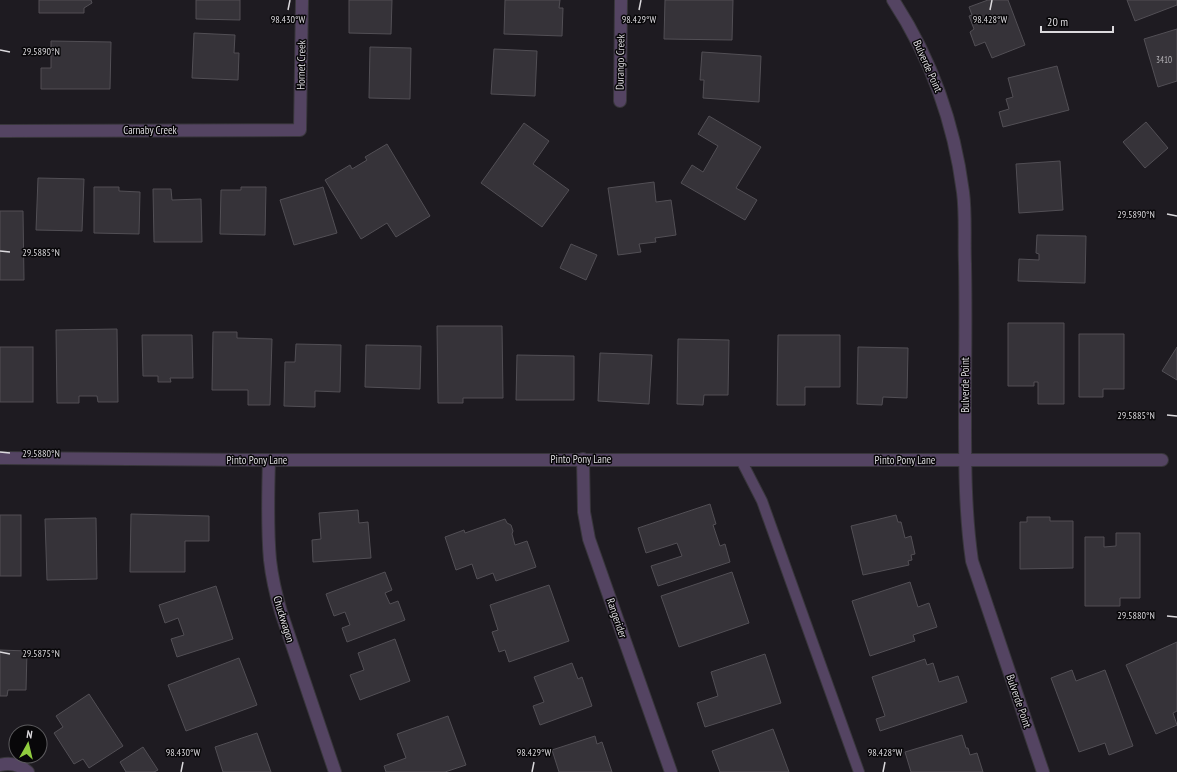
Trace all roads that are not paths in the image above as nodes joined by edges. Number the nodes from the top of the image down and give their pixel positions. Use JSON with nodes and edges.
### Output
{"nodes":[{"id":1,"x":302,"y":0,"type":"edge"},
{"id":2,"x":621,"y":0,"type":"edge"},
{"id":3,"x":893,"y":0,"type":"edge"},
{"id":4,"x":620,"y":101,"type":"dead end"},
{"id":5,"x":300,"y":130,"type":"joint"},
{"id":6,"x":0,"y":131,"type":"edge"},
{"id":7,"x":0,"y":458,"type":"edge"},
{"id":8,"x":583,"y":459,"type":"junction"},
{"id":9,"x":269,"y":460,"type":"junction"},
{"id":10,"x":741,"y":460,"type":"junction"},
{"id":11,"x":965,"y":460,"type":"junction"},
{"id":12,"x":1162,"y":460,"type":"dead end"},
{"id":13,"x":0,"y":765,"type":"edge"},
{"id":14,"x":28,"y":772,"type":"edge"},
{"id":15,"x":335,"y":772,"type":"edge"},
{"id":16,"x":672,"y":772,"type":"edge"},
{"id":17,"x":859,"y":772,"type":"edge"},
{"id":18,"x":1043,"y":772,"type":"edge"}],
"edges":[{"from":1,"to":5,"type":"street","name":"Hornet Creek"},
{"from":2,"to":4,"type":"street","name":"Durango Creek"},
{"from":3,"to":11,"type":"street","name":"Bulverde Point"},
{"from":5,"to":6,"type":"street","name":"Carnaby Creek"},
{"from":7,"to":9,"type":"street","name":"Pinto Pony Lane"},
{"from":8,"to":9,"type":"street","name":"Pinto Pony Lane"},
{"from":8,"to":10,"type":"street","name":"Pinto Pony Lane"},
{"from":8,"to":16,"type":"street","name":"Rangerider"},
{"from":9,"to":15,"type":"street","name":"Chuckwagon"},
{"from":10,"to":11,"type":"street","name":"Pinto Pony Lane"},
{"from":10,"to":17,"type":"lane"},
{"from":11,"to":12,"type":"street","name":"Pinto Pony Lane"},
{"from":11,"to":18,"type":"street","name":"Bulverde Point"},
{"from":13,"to":14,"type":"street"}]}
